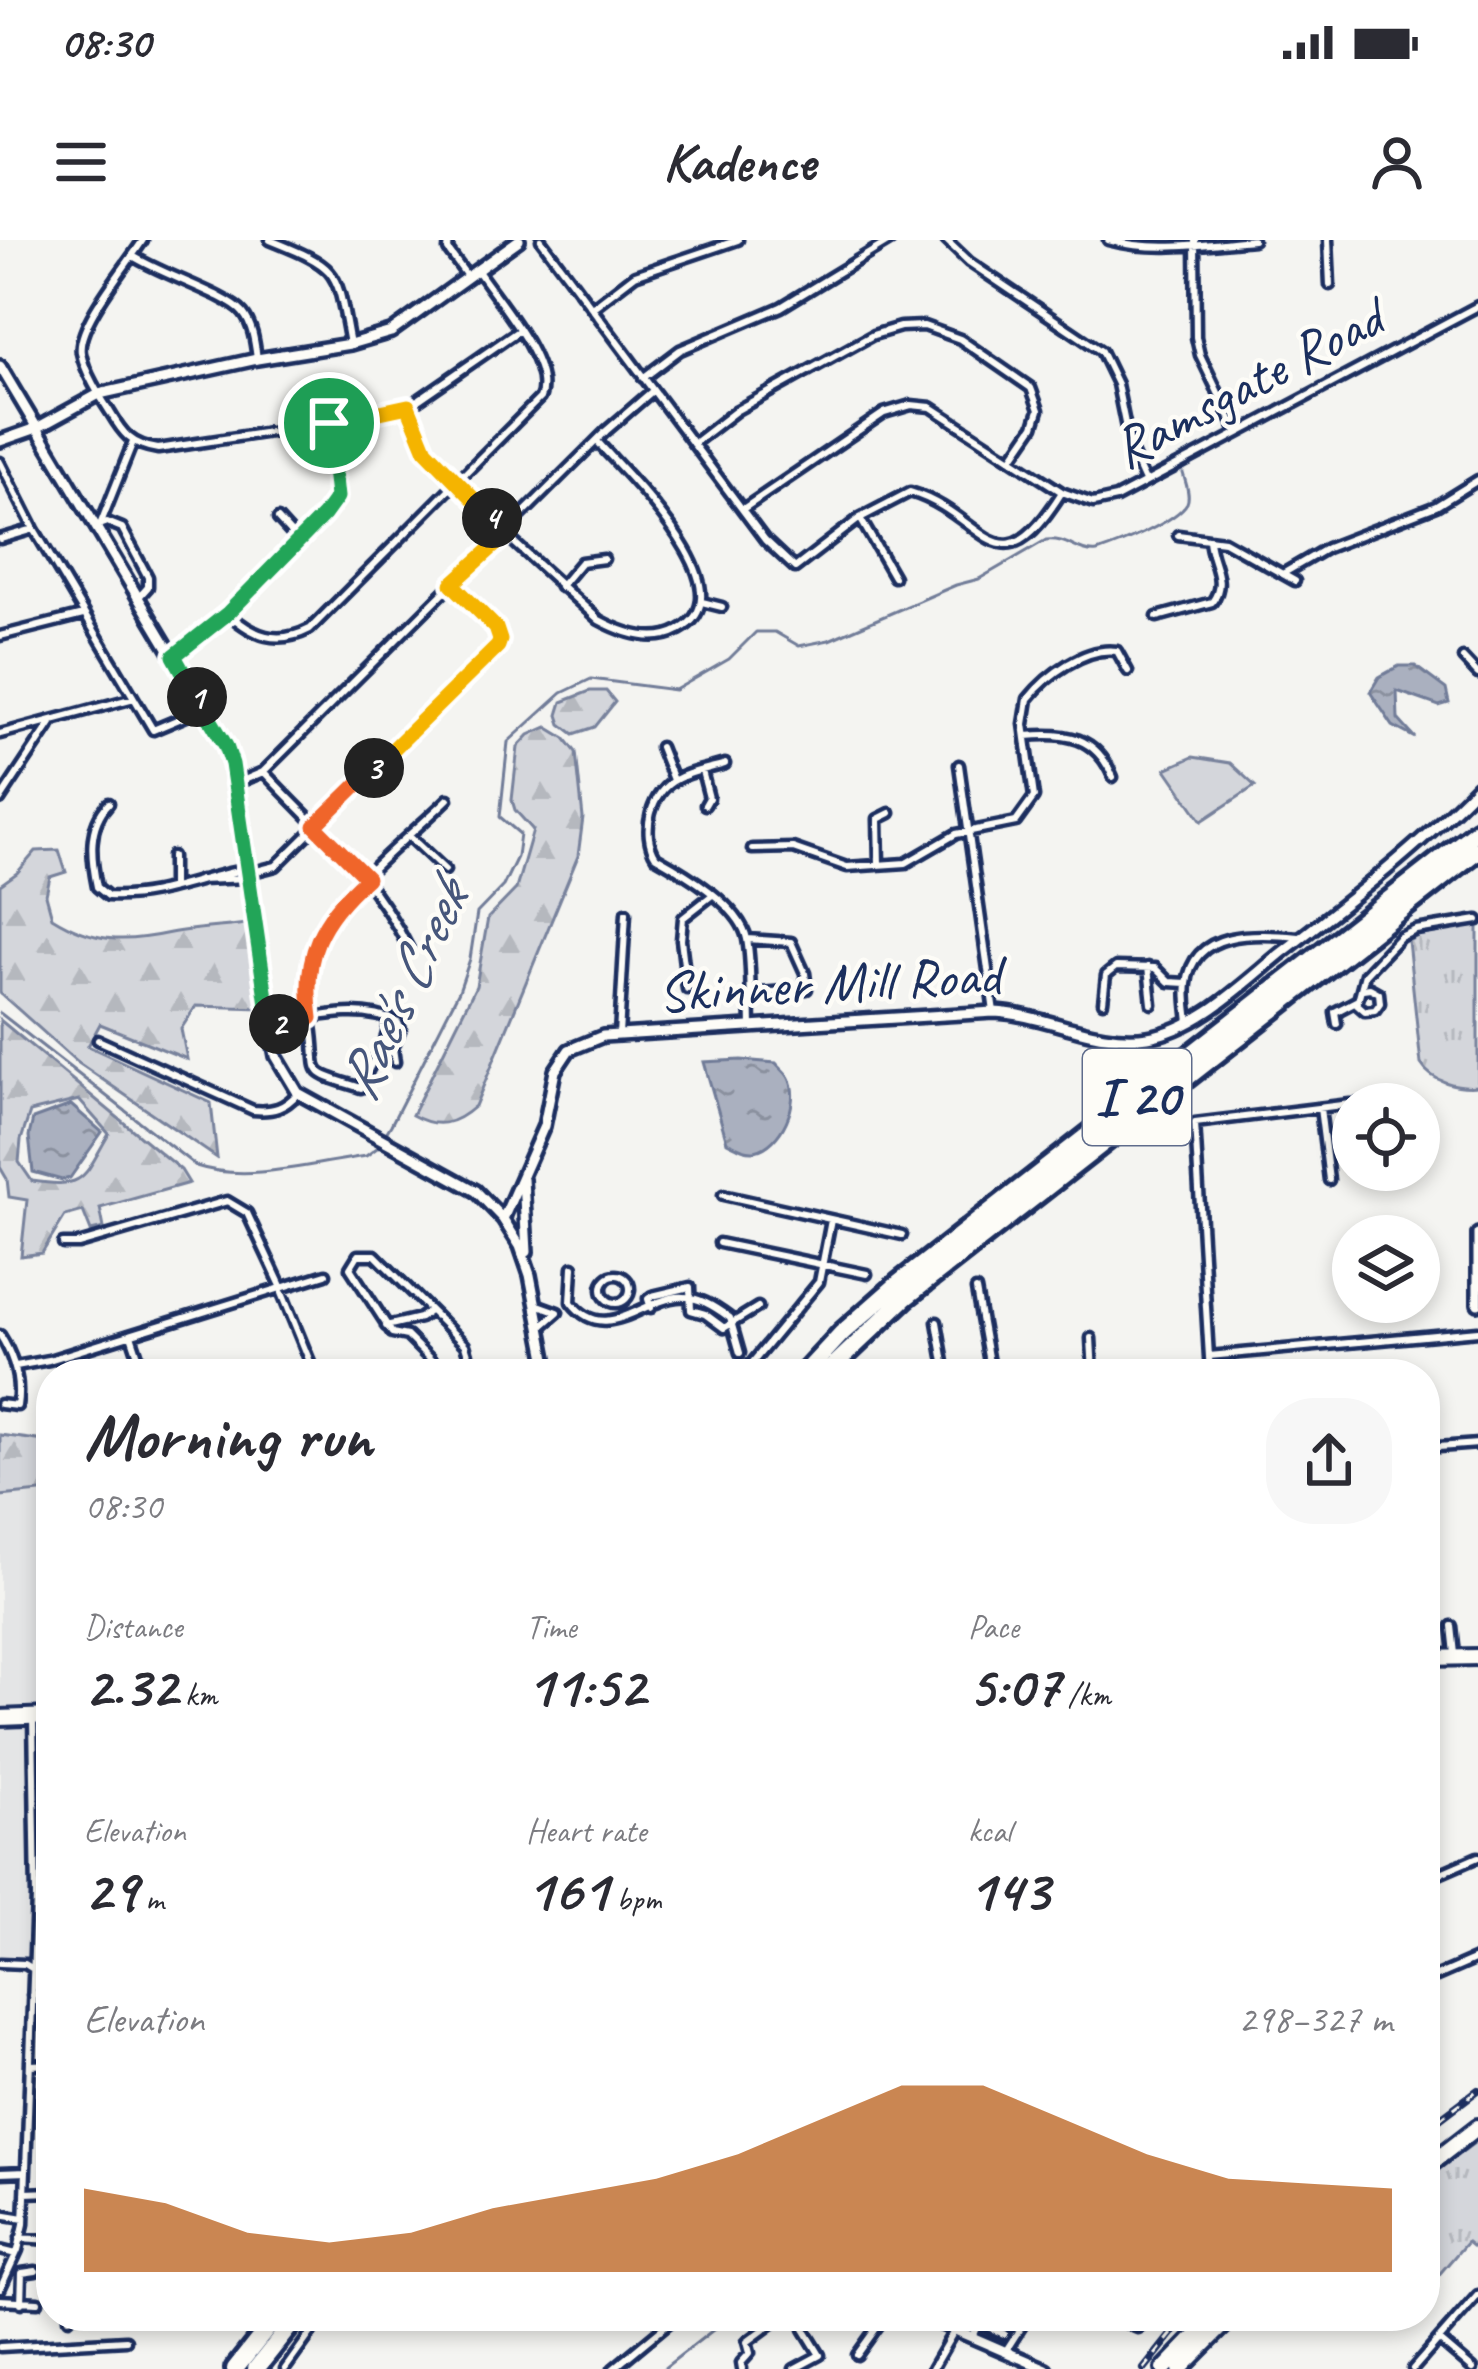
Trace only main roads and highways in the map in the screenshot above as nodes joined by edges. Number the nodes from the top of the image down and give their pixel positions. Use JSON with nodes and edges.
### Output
{"nodes":[{"id":1,"x":1478,"y":830,"type":"edge"},
{"id":2,"x":1478,"y":850,"type":"edge"},
{"id":3,"x":873,"y":1326,"type":"junction"},
{"id":4,"x":818,"y":1359,"type":"edge"},
{"id":5,"x":840,"y":1359,"type":"edge"},
{"id":6,"x":848,"y":1359,"type":"edge"},
{"id":7,"x":1478,"y":1657,"type":"edge"},
{"id":8,"x":1440,"y":1658,"type":"edge"},
{"id":9,"x":36,"y":1717,"type":"edge"},
{"id":10,"x":0,"y":1718,"type":"edge"},
{"id":11,"x":1478,"y":2116,"type":"edge"},
{"id":12,"x":1478,"y":2127,"type":"edge"},
{"id":13,"x":1440,"y":2145,"type":"edge"},
{"id":14,"x":1440,"y":2156,"type":"edge"},
{"id":15,"x":264,"y":2331,"type":"edge"},
{"id":16,"x":286,"y":2331,"type":"edge"},
{"id":17,"x":1201,"y":2331,"type":"edge"},
{"id":18,"x":1218,"y":2331,"type":"edge"},
{"id":19,"x":235,"y":2369,"type":"edge"},
{"id":20,"x":256,"y":2369,"type":"edge"},
{"id":21,"x":1164,"y":2369,"type":"edge"},
{"id":22,"x":1180,"y":2369,"type":"edge"}],
"edges":[{"from":1,"to":4,"type":"highway","number":"I 20"},
{"from":2,"to":3,"type":"highway","number":"I 20"},
{"from":3,"to":5,"type":"highway","number":"I 20"},
{"from":3,"to":6,"type":"highway"},
{"from":7,"to":8,"type":"main road"},
{"from":9,"to":10,"type":"main road"},
{"from":11,"to":13,"type":"main road"},
{"from":12,"to":14,"type":"main road"},
{"from":15,"to":19,"type":"highway"},
{"from":16,"to":20,"type":"highway"},
{"from":17,"to":21,"type":"main road"},
{"from":18,"to":22,"type":"main road"}]}
